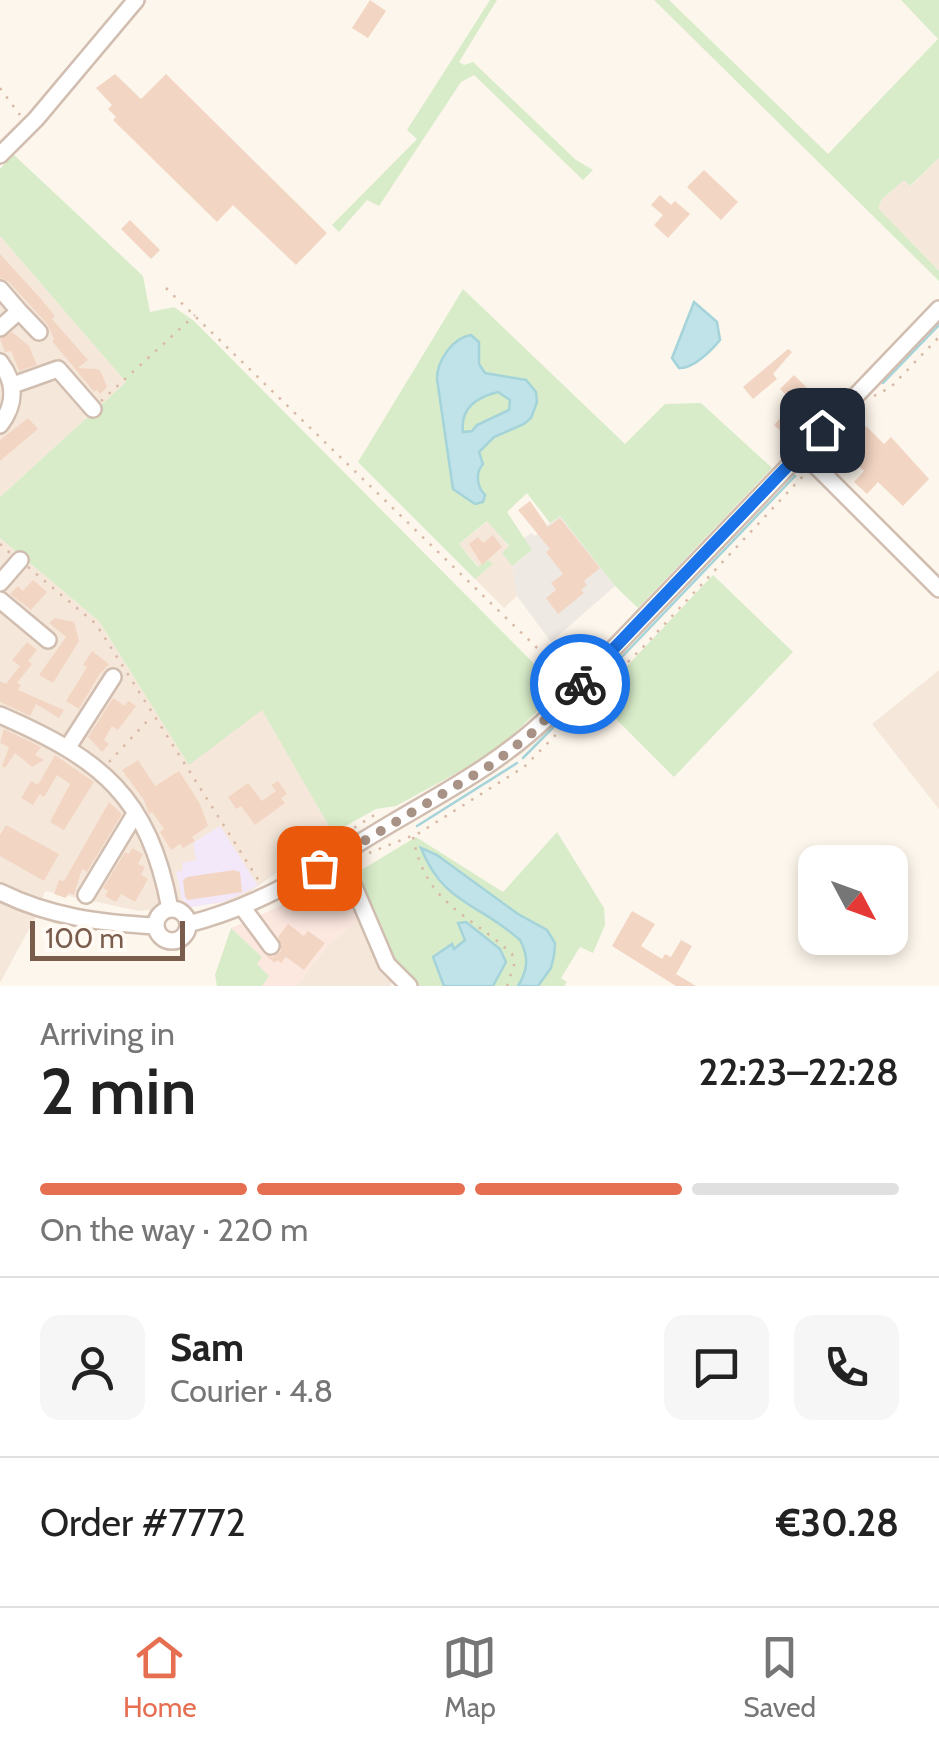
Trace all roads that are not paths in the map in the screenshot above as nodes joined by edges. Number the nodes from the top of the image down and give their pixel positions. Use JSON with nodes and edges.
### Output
{"nodes":[{"id":1,"x":136,"y":0,"type":"edge"},
{"id":2,"x":0,"y":155,"type":"edge"},
{"id":3,"x":0,"y":289,"type":"edge"},
{"id":4,"x":939,"y":309,"type":"edge"},
{"id":5,"x":20,"y":311,"type":"junction"},
{"id":6,"x":0,"y":328,"type":"edge"},
{"id":7,"x":38,"y":332,"type":"dead end"},
{"id":8,"x":0,"y":362,"type":"edge"},
{"id":9,"x":13,"y":385,"type":"junction"},
{"id":10,"x":93,"y":408,"type":"road end"},
{"id":11,"x":0,"y":425,"type":"edge"},
{"id":12,"x":806,"y":456,"type":"junction"},
{"id":13,"x":20,"y":560,"type":"road end"},
{"id":14,"x":0,"y":584,"type":"edge"},
{"id":15,"x":939,"y":589,"type":"edge"},
{"id":16,"x":0,"y":600,"type":"edge"},
{"id":17,"x":48,"y":640,"type":"dead end"},
{"id":18,"x":113,"y":678,"type":"dead end"},
{"id":19,"x":0,"y":715,"type":"edge"},
{"id":20,"x":68,"y":747,"type":"junction"},
{"id":21,"x":135,"y":814,"type":"junction"},
{"id":22,"x":340,"y":854,"type":"junction"},
{"id":23,"x":0,"y":892,"type":"edge"},
{"id":24,"x":86,"y":895,"type":"dead end"},
{"id":25,"x":244,"y":908,"type":"junction"},
{"id":26,"x":170,"y":909,"type":"junction"},
{"id":27,"x":188,"y":924,"type":"junction"},
{"id":28,"x":156,"y":926,"type":"junction"},
{"id":29,"x":271,"y":946,"type":"dead end"},
{"id":30,"x":409,"y":986,"type":"edge"}],
"edges":[{"from":1,"to":2,"type":"street"},
{"from":3,"to":5,"type":"street"},
{"from":4,"to":12,"type":"street"},
{"from":5,"to":6,"type":"street"},
{"from":5,"to":7,"type":"street"},
{"from":8,"to":9,"type":"street"},
{"from":9,"to":10,"type":"street"},
{"from":9,"to":11,"type":"street"},
{"from":12,"to":15,"type":"street"},
{"from":12,"to":22,"type":"street"},
{"from":13,"to":14,"type":"street"},
{"from":16,"to":17,"type":"street"},
{"from":18,"to":20,"type":"street"},
{"from":19,"to":20,"type":"street"},
{"from":20,"to":21,"type":"street"},
{"from":21,"to":24,"type":"street"},
{"from":21,"to":26,"type":"street"},
{"from":22,"to":25,"type":"street"},
{"from":22,"to":30,"type":"street"},
{"from":23,"to":28,"type":"street"},
{"from":25,"to":27,"type":"street"},
{"from":25,"to":29,"type":"street"},
{"from":26,"to":27,"type":"street"},
{"from":26,"to":28,"type":"street"},
{"from":27,"to":28,"type":"street"}]}
